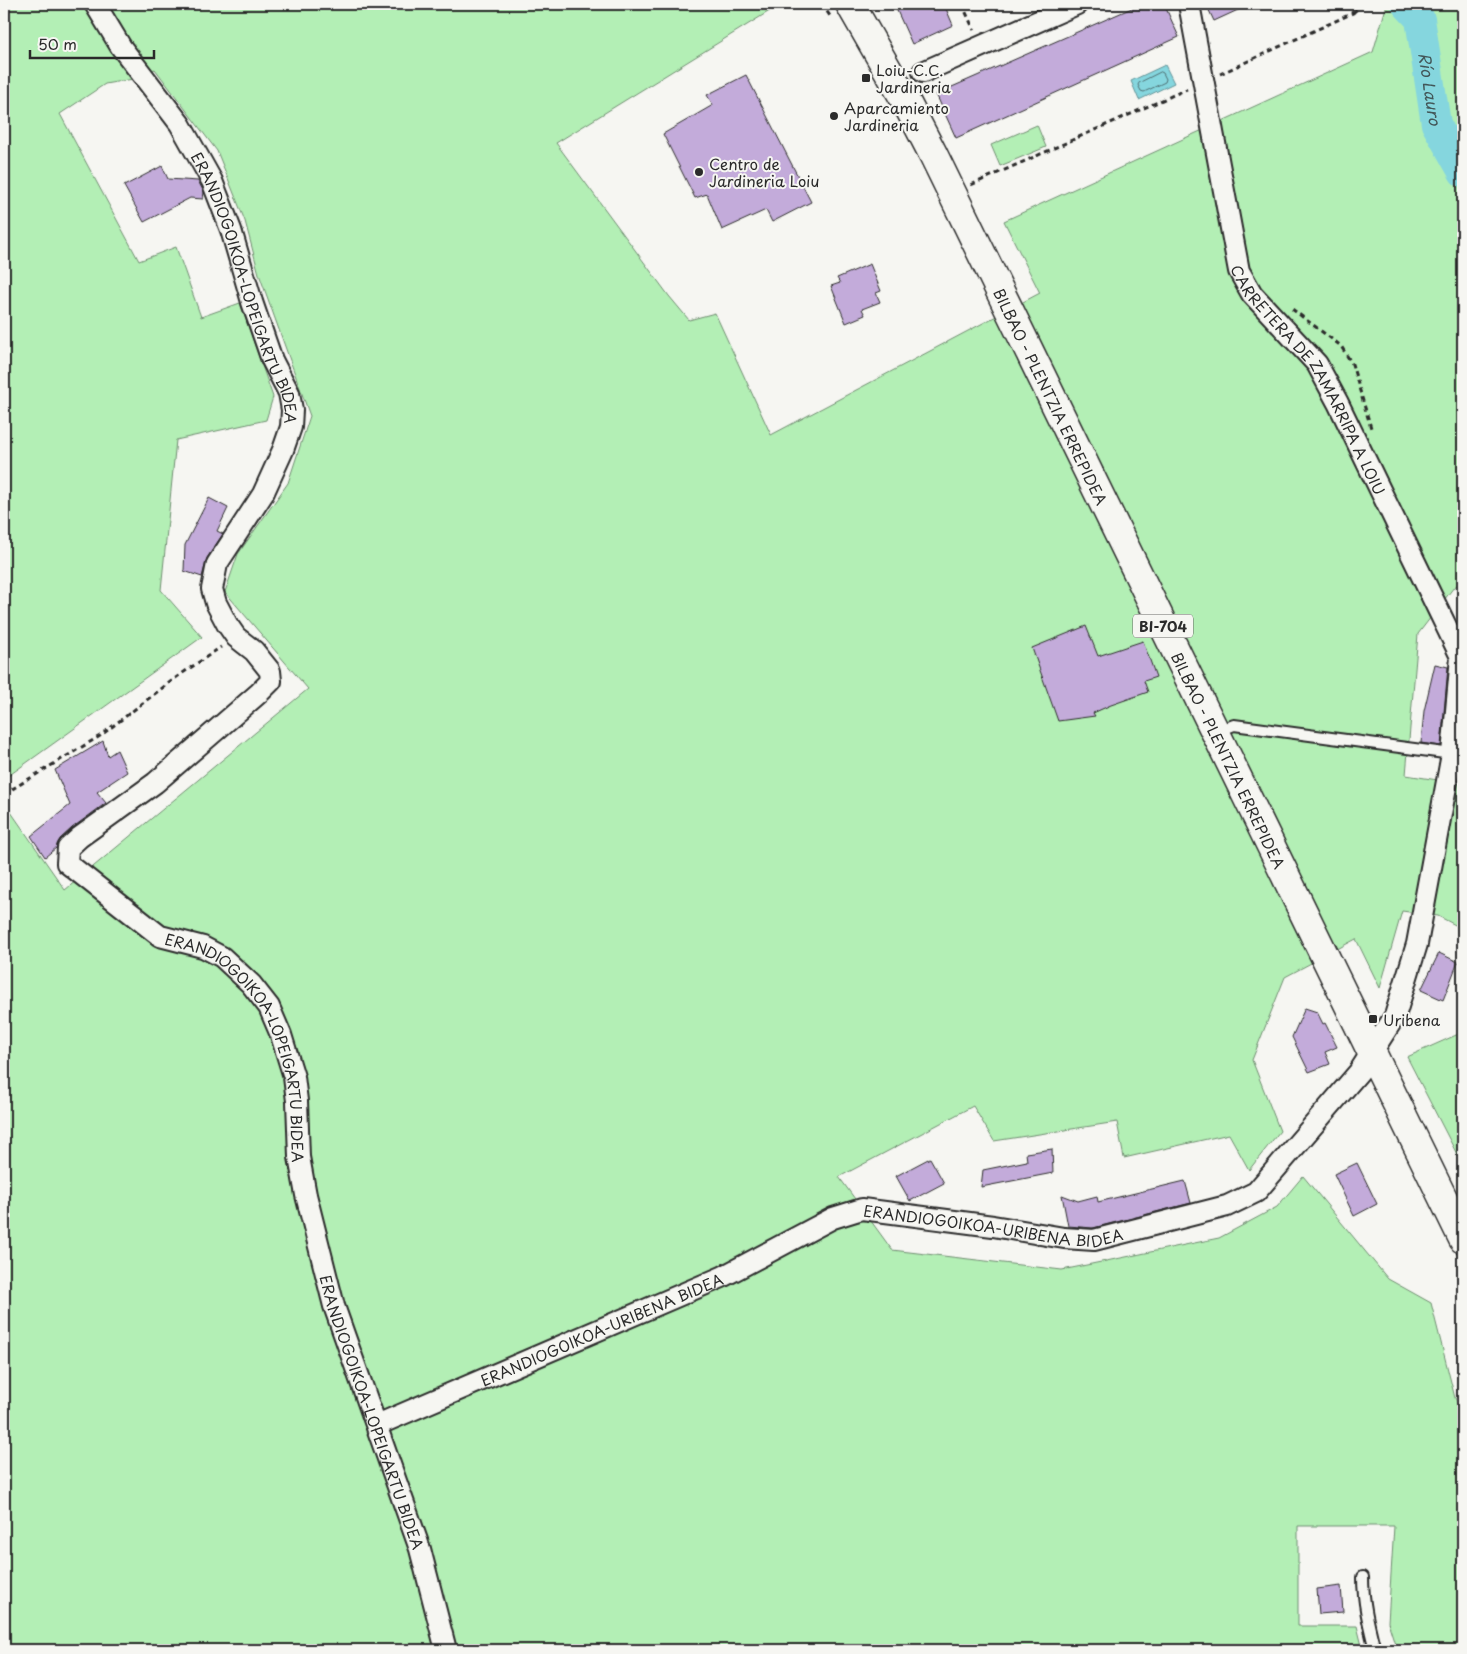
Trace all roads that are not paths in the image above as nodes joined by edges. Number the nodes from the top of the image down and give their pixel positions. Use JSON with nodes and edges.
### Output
{"nodes":[{"id":1,"x":95,"y":4,"type":"edge"},
{"id":2,"x":1077,"y":4,"type":"edge"},
{"id":3,"x":1188,"y":4,"type":"edge"},
{"id":4,"x":854,"y":9,"type":"edge"},
{"id":5,"x":924,"y":72,"type":"dead end"},
{"id":6,"x":1462,"y":658,"type":"edge"},
{"id":7,"x":1215,"y":732,"type":"junction"},
{"id":8,"x":1452,"y":754,"type":"junction"},
{"id":9,"x":1372,"y":1052,"type":"junction"},
{"id":10,"x":1463,"y":1239,"type":"edge"},
{"id":11,"x":377,"y":1426,"type":"junction"},
{"id":12,"x":1364,"y":1577,"type":"dead end"},
{"id":13,"x":446,"y":1650,"type":"edge"},
{"id":14,"x":1375,"y":1650,"type":"edge"}],
"edges":[{"from":1,"to":11,"type":"street","name":"ERANDIOGOIKOA-LOPEIGARTU BIDEA"},
{"from":2,"to":5,"type":"street"},
{"from":3,"to":6,"type":"street","name":"CARRETERA DE ZAMARRIPA A LOIU"},
{"from":4,"to":7,"type":"main road","name":"BILBAO - PLENTZIA ERREPIDEA","number":"BI-704"},
{"from":6,"to":8,"type":"street","name":"ERANDIOGOIKOA-URIBENA BIDEA"},
{"from":7,"to":8,"type":"lane"},
{"from":7,"to":9,"type":"main road","name":"BILBAO - PLENTZIA ERREPIDEA","number":"BI-704"},
{"from":8,"to":9,"type":"street","name":"ERANDIOGOIKOA-URIBENA BIDEA"},
{"from":9,"to":10,"type":"main road","name":"BILBAO - PLENTZIA ERREPIDEA","number":"BI-704"},
{"from":9,"to":11,"type":"street","name":"ERANDIOGOIKOA-URIBENA BIDEA"},
{"from":11,"to":13,"type":"street","name":"ERANDIOGOIKOA-LOPEIGARTU BIDEA"},
{"from":12,"to":14,"type":"lane"}]}
